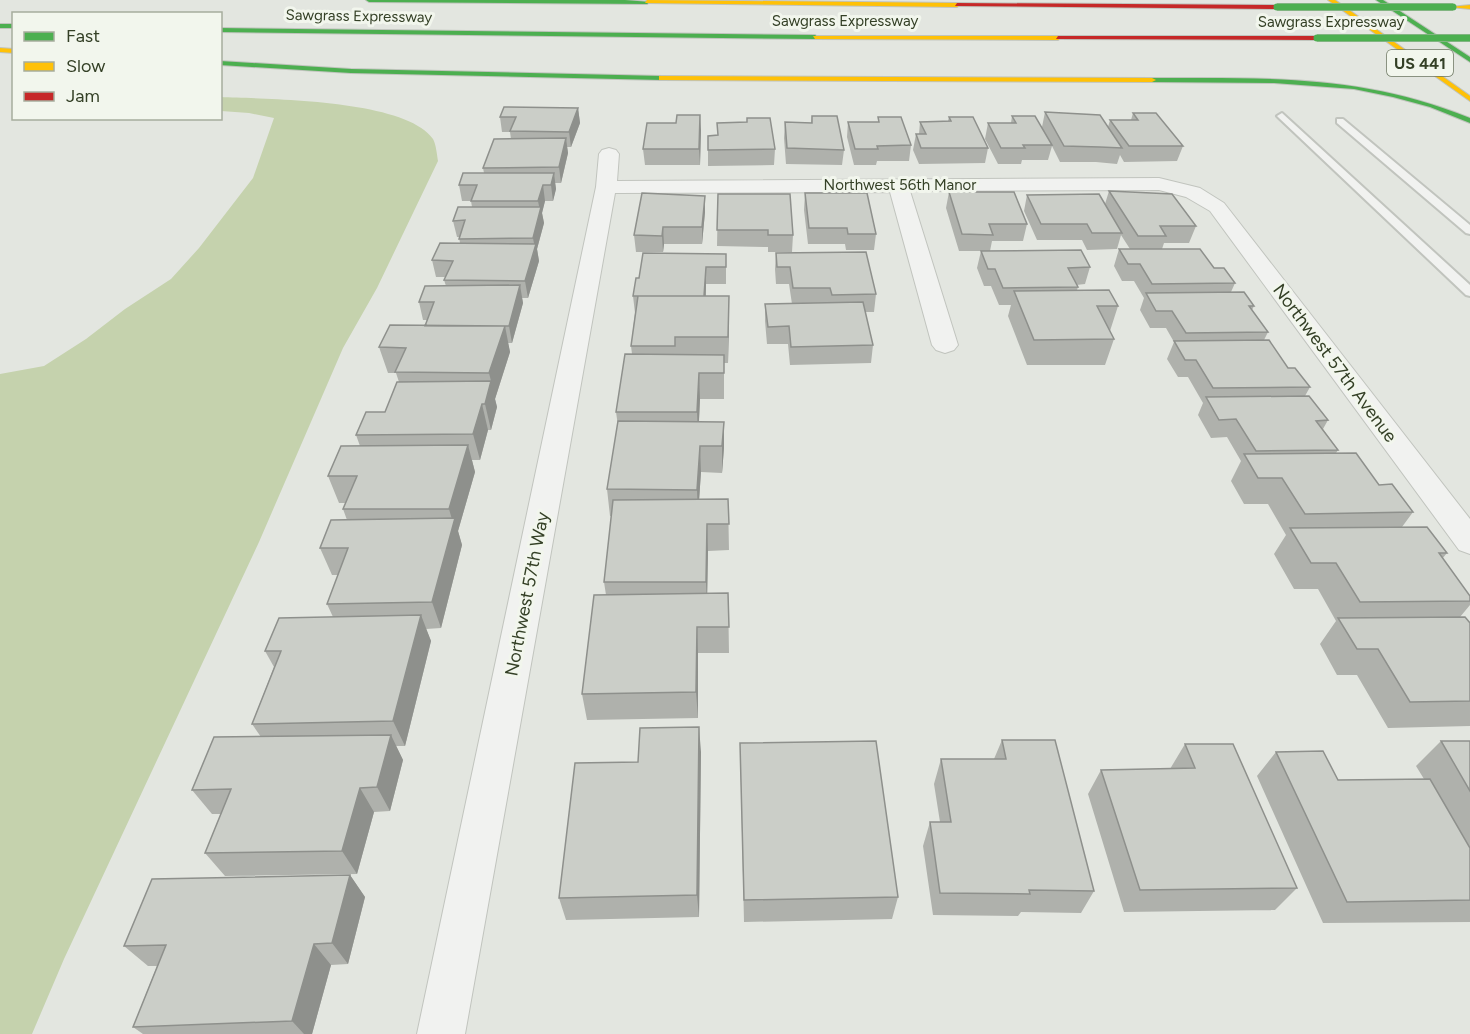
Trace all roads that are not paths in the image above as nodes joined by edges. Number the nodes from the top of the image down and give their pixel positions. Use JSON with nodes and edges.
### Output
{"nodes":[{"id":1,"x":369,"y":0,"type":"edge"},
{"id":2,"x":1041,"y":0,"type":"edge"},
{"id":3,"x":1331,"y":0,"type":"edge"},
{"id":4,"x":1379,"y":0,"type":"edge"},
{"id":5,"x":1158,"y":7,"type":"junction"},
{"id":6,"x":1470,"y":7,"type":"edge"},
{"id":7,"x":222,"y":30,"type":"edge"},
{"id":8,"x":1470,"y":38,"type":"edge"},
{"id":9,"x":1470,"y":60,"type":"edge"},
{"id":10,"x":222,"y":63,"type":"edge"},
{"id":11,"x":1470,"y":99,"type":"edge"},
{"id":12,"x":1282,"y":116,"type":"dead end"},
{"id":13,"x":1340,"y":121,"type":"dead end"},
{"id":14,"x":1470,"y":121,"type":"edge"},
{"id":15,"x":607,"y":171,"type":"joint"},
{"id":16,"x":898,"y":185,"type":"junction"},
{"id":17,"x":1193,"y":192,"type":"joint"},
{"id":18,"x":1470,"y":231,"type":"edge"},
{"id":19,"x":1470,"y":292,"type":"edge"},
{"id":20,"x":945,"y":345,"type":"dead end"},
{"id":21,"x":1470,"y":542,"type":"edge"},
{"id":22,"x":441,"y":1034,"type":"edge"}],
"edges":[{"from":1,"to":5,"type":"main road","name":"Sawgrass Expressway"},
{"from":2,"to":5,"type":"main road"},
{"from":3,"to":11,"type":"main road","number":"US 441"},
{"from":4,"to":9,"type":"main road","number":"US 441"},
{"from":5,"to":6,"type":"main road","name":"Sawgrass Expressway","bridge":true},
{"from":7,"to":8,"type":"main road","name":"Sawgrass Expressway","bridge":true},
{"from":10,"to":14,"type":"main road"},
{"from":12,"to":19,"type":"lane"},
{"from":13,"to":18,"type":"lane"},
{"from":15,"to":16,"type":"street","name":"Northwest 56th Manor"},
{"from":15,"to":22,"type":"street","name":"Northwest 57th Way"},
{"from":16,"to":17,"type":"street","name":"Northwest 56th Manor"},
{"from":16,"to":20,"type":"street"},
{"from":17,"to":21,"type":"street","name":"Northwest 57th Avenue"}]}
